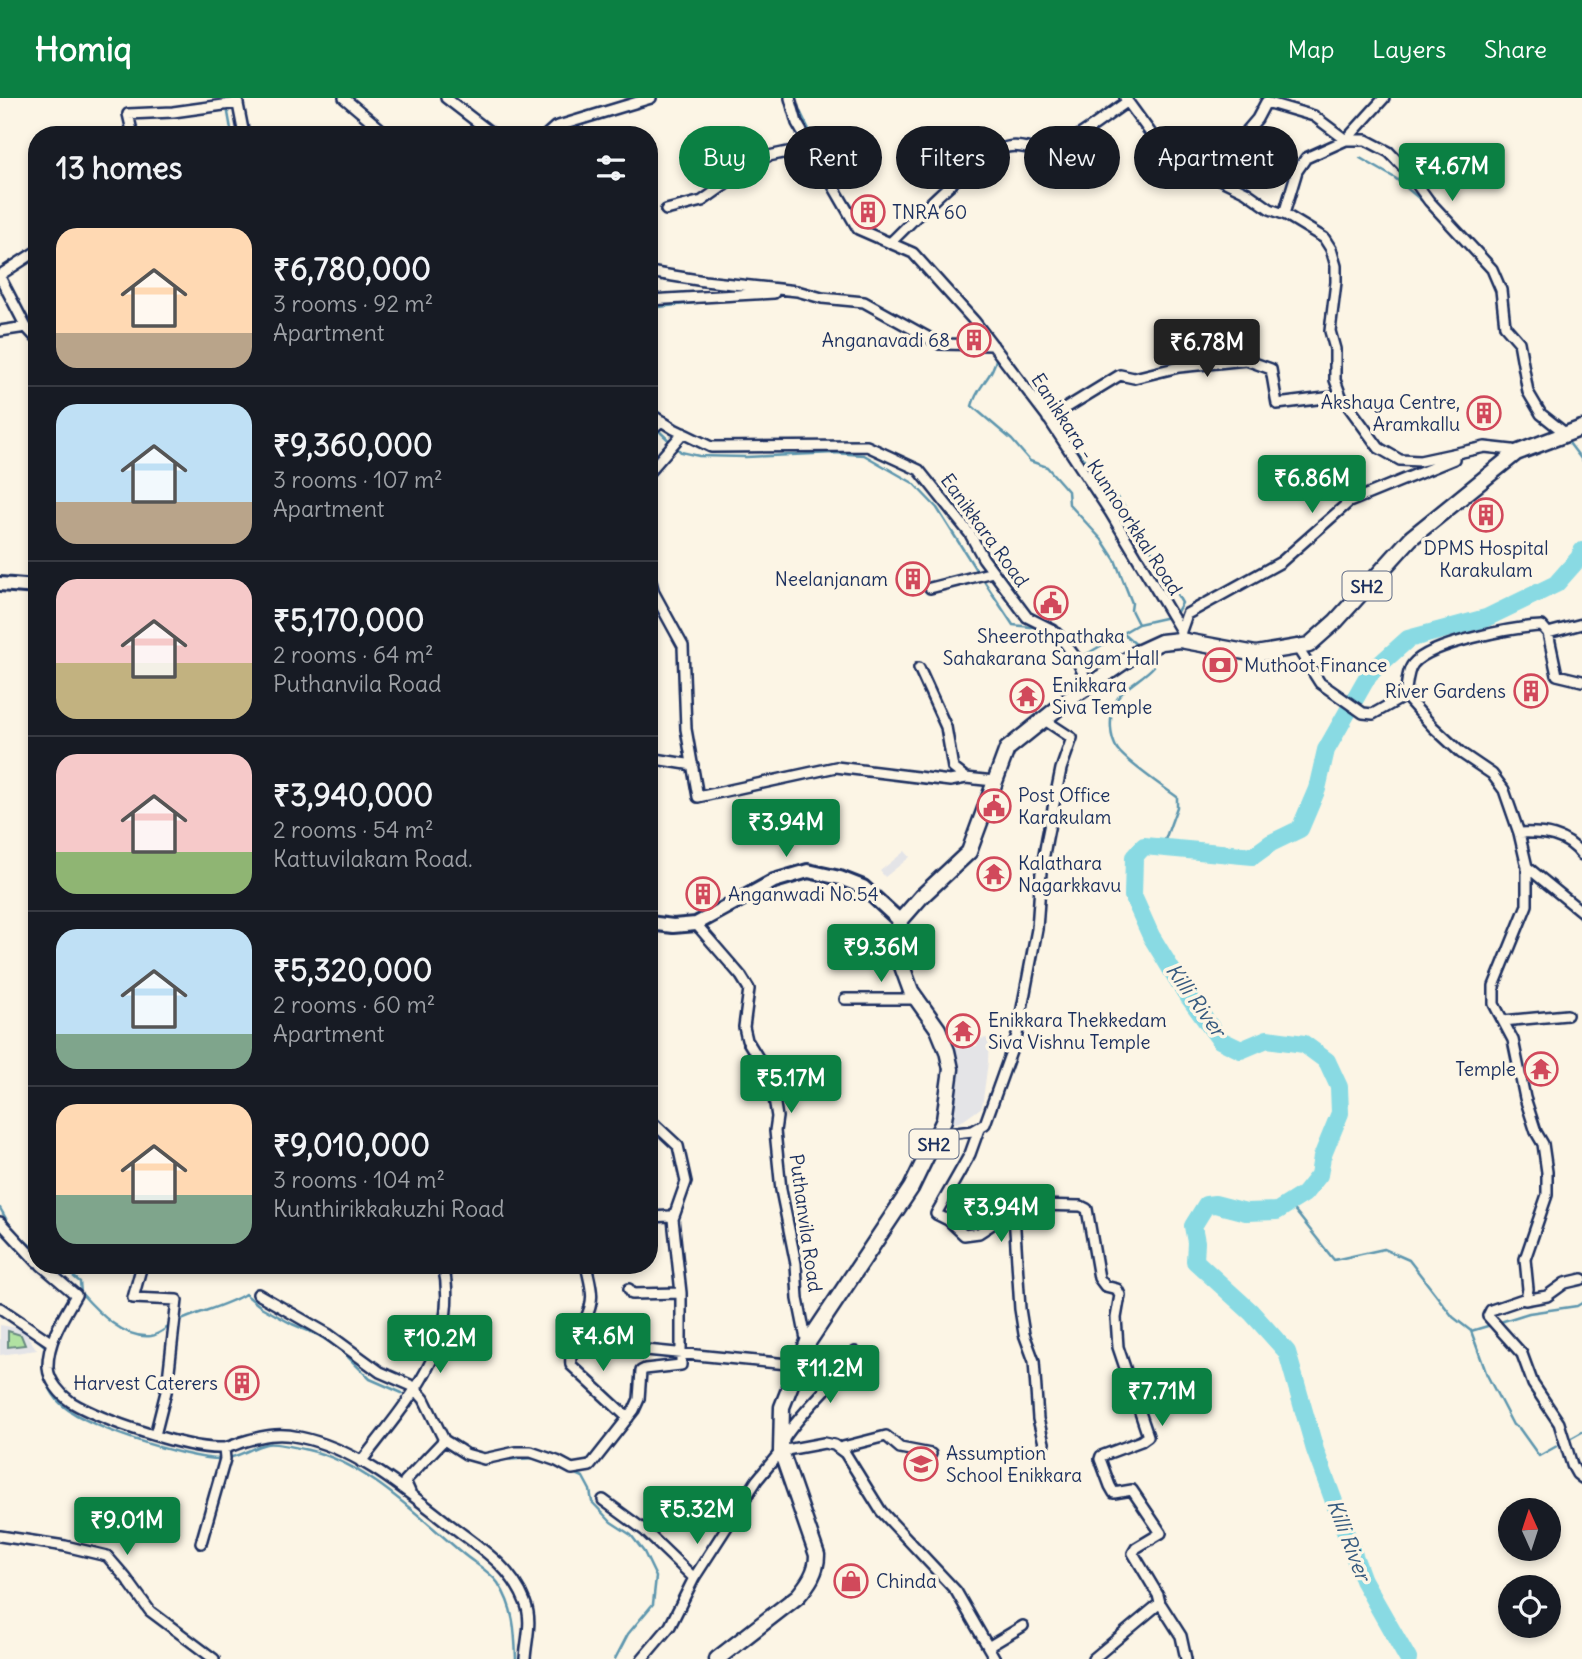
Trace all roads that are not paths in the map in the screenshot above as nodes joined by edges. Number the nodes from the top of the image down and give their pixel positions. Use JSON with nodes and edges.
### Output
{"nodes":[{"id":1,"x":344,"y":98,"type":"edge"},
{"id":2,"x":446,"y":98,"type":"edge"},
{"id":3,"x":651,"y":98,"type":"edge"},
{"id":4,"x":790,"y":98,"type":"edge"},
{"id":5,"x":1384,"y":98,"type":"edge"},
{"id":6,"x":237,"y":100,"type":"edge"},
{"id":7,"x":1126,"y":100,"type":"edge"},
{"id":8,"x":131,"y":126,"type":"edge"},
{"id":9,"x":242,"y":126,"type":"edge"},
{"id":10,"x":377,"y":126,"type":"edge"},
{"id":11,"x":482,"y":126,"type":"edge"},
{"id":12,"x":558,"y":126,"type":"edge"},
{"id":13,"x":799,"y":126,"type":"edge"},
{"id":14,"x":1145,"y":126,"type":"edge"},
{"id":15,"x":1250,"y":126,"type":"edge"},
{"id":16,"x":1346,"y":140,"type":"junction"},
{"id":17,"x":784,"y":153,"type":"edge"},
{"id":18,"x":835,"y":189,"type":"edge"},
{"id":19,"x":1240,"y":189,"type":"edge"},
{"id":20,"x":666,"y":210,"type":"dead end"},
{"id":21,"x":1284,"y":214,"type":"junction"},
{"id":22,"x":890,"y":243,"type":"junction"},
{"id":23,"x":28,"y":257,"type":"edge"},
{"id":24,"x":658,"y":273,"type":"edge"},
{"id":25,"x":0,"y":276,"type":"edge"},
{"id":26,"x":797,"y":291,"type":"junction"},
{"id":27,"x":658,"y":299,"type":"edge"},
{"id":28,"x":26,"y":327,"type":"joint"},
{"id":29,"x":0,"y":331,"type":"edge"},
{"id":30,"x":995,"y":349,"type":"junction"},
{"id":31,"x":1340,"y":396,"type":"junction"},
{"id":32,"x":658,"y":419,"type":"edge"},
{"id":33,"x":1048,"y":419,"type":"junction"},
{"id":34,"x":662,"y":421,"type":"junction"},
{"id":35,"x":658,"y":424,"type":"edge"},
{"id":36,"x":1582,"y":428,"type":"edge"},
{"id":37,"x":1563,"y":434,"type":"junction"},
{"id":38,"x":680,"y":436,"type":"junction"},
{"id":39,"x":1485,"y":446,"type":"junction"},
{"id":40,"x":1516,"y":453,"type":"junction"},
{"id":41,"x":658,"y":461,"type":"edge"},
{"id":42,"x":993,"y":572,"type":"junction"},
{"id":43,"x":0,"y":584,"type":"edge"},
{"id":44,"x":28,"y":586,"type":"edge"},
{"id":45,"x":930,"y":588,"type":"dead end"},
{"id":46,"x":658,"y":600,"type":"edge"},
{"id":47,"x":1582,"y":624,"type":"edge"},
{"id":48,"x":1548,"y":633,"type":"junction"},
{"id":49,"x":1181,"y":636,"type":"junction"},
{"id":50,"x":1297,"y":647,"type":"junction"},
{"id":51,"x":919,"y":668,"type":"dead end"},
{"id":52,"x":1582,"y":681,"type":"edge"},
{"id":53,"x":1089,"y":686,"type":"junction"},
{"id":54,"x":1405,"y":695,"type":"junction"},
{"id":55,"x":1043,"y":719,"type":"junction"},
{"id":56,"x":658,"y":759,"type":"edge"},
{"id":57,"x":693,"y":765,"type":"junction"},
{"id":58,"x":966,"y":778,"type":"junction"},
{"id":59,"x":995,"y":781,"type":"junction"},
{"id":60,"x":1519,"y":833,"type":"junction"},
{"id":61,"x":1582,"y":855,"type":"edge"},
{"id":62,"x":1527,"y":867,"type":"junction"},
{"id":63,"x":1582,"y":912,"type":"edge"},
{"id":64,"x":900,"y":921,"type":"junction"},
{"id":65,"x":658,"y":924,"type":"edge"},
{"id":66,"x":696,"y":924,"type":"junction"},
{"id":67,"x":845,"y":999,"type":"dead end"},
{"id":68,"x":917,"y":999,"type":"junction"},
{"id":69,"x":1567,"y":1015,"type":"dead end"},
{"id":70,"x":1503,"y":1021,"type":"junction"},
{"id":71,"x":658,"y":1127,"type":"edge"},
{"id":72,"x":978,"y":1129,"type":"junction"},
{"id":73,"x":939,"y":1135,"type":"junction"},
{"id":74,"x":1014,"y":1214,"type":"junction"},
{"id":75,"x":658,"y":1216,"type":"edge"},
{"id":76,"x":673,"y":1219,"type":"junction"},
{"id":77,"x":0,"y":1223,"type":"edge"},
{"id":78,"x":28,"y":1252,"type":"edge"},
{"id":79,"x":51,"y":1274,"type":"edge"},
{"id":80,"x":140,"y":1274,"type":"edge"},
{"id":81,"x":445,"y":1274,"type":"edge"},
{"id":82,"x":588,"y":1274,"type":"edge"},
{"id":83,"x":1582,"y":1279,"type":"edge"},
{"id":84,"x":629,"y":1289,"type":"dead end"},
{"id":85,"x":681,"y":1293,"type":"junction"},
{"id":86,"x":258,"y":1294,"type":"dead end"},
{"id":87,"x":1525,"y":1300,"type":"junction"},
{"id":88,"x":0,"y":1308,"type":"edge"},
{"id":89,"x":588,"y":1326,"type":"junction"},
{"id":90,"x":807,"y":1344,"type":"junction"},
{"id":91,"x":51,"y":1346,"type":"junction"},
{"id":92,"x":855,"y":1352,"type":"dead end"},
{"id":93,"x":682,"y":1354,"type":"junction"},
{"id":94,"x":798,"y":1365,"type":"junction"},
{"id":95,"x":416,"y":1389,"type":"junction"},
{"id":96,"x":628,"y":1418,"type":"junction"},
{"id":97,"x":155,"y":1435,"type":"junction"},
{"id":98,"x":444,"y":1440,"type":"junction"},
{"id":99,"x":1044,"y":1443,"type":"dead end"},
{"id":100,"x":781,"y":1447,"type":"junction"},
{"id":101,"x":224,"y":1448,"type":"junction"},
{"id":102,"x":839,"y":1448,"type":"junction"},
{"id":103,"x":931,"y":1454,"type":"dead end"},
{"id":104,"x":361,"y":1462,"type":"junction"},
{"id":105,"x":1582,"y":1478,"type":"edge"},
{"id":106,"x":410,"y":1492,"type":"junction"},
{"id":107,"x":603,"y":1500,"type":"dead end"},
{"id":108,"x":0,"y":1536,"type":"edge"},
{"id":109,"x":201,"y":1543,"type":"dead end"},
{"id":110,"x":694,"y":1578,"type":"junction"},
{"id":111,"x":1160,"y":1603,"type":"junction"},
{"id":112,"x":1023,"y":1626,"type":"dead end"},
{"id":113,"x":988,"y":1647,"type":"junction"},
{"id":114,"x":214,"y":1659,"type":"edge"},
{"id":115,"x":525,"y":1659,"type":"edge"},
{"id":116,"x":642,"y":1659,"type":"edge"},
{"id":117,"x":718,"y":1659,"type":"edge"},
{"id":118,"x":995,"y":1659,"type":"edge"},
{"id":119,"x":1093,"y":1659,"type":"edge"},
{"id":120,"x":1186,"y":1659,"type":"edge"}],
"edges":[{"from":1,"to":10,"type":"street"},
{"from":2,"to":11,"type":"street"},
{"from":3,"to":12,"type":"street"},
{"from":4,"to":13,"type":"street","name":"Eanikkara - Kunnoorkkal Road"},
{"from":5,"to":16,"type":"street"},
{"from":6,"to":8,"type":"street"},
{"from":6,"to":9,"type":"street"},
{"from":7,"to":14,"type":"street"},
{"from":7,"to":22,"type":"street"},
{"from":15,"to":16,"type":"street"},
{"from":16,"to":21,"type":"street"},
{"from":16,"to":37,"type":"street"},
{"from":17,"to":20,"type":"street"},
{"from":18,"to":22,"type":"street","name":"Eanikkara - Kunnoorkkal Road"},
{"from":19,"to":21,"type":"street"},
{"from":21,"to":31,"type":"street"},
{"from":22,"to":30,"type":"street","name":"Eanikkara - Kunnoorkkal Road"},
{"from":23,"to":25,"type":"street"},
{"from":24,"to":26,"type":"street"},
{"from":25,"to":28,"type":"street"},
{"from":26,"to":27,"type":"street"},
{"from":26,"to":30,"type":"street"},
{"from":28,"to":29,"type":"street"},
{"from":30,"to":33,"type":"street","name":"Eanikkara - Kunnoorkkal Road"},
{"from":31,"to":33,"type":"street"},
{"from":31,"to":39,"type":"street"},
{"from":32,"to":34,"type":"street","name":"Eanikkara Road"},
{"from":33,"to":49,"type":"street","name":"Eanikkara - Kunnoorkkal Road"},
{"from":34,"to":35,"type":"street"},
{"from":34,"to":38,"type":"street","name":"Eanikkara Road"},
{"from":36,"to":37,"type":"main road","number":"SH2"},
{"from":37,"to":40,"type":"main road","number":"SH2"},
{"from":38,"to":41,"type":"street"},
{"from":38,"to":42,"type":"street","name":"Eanikkara Road"},
{"from":39,"to":40,"type":"street"},
{"from":39,"to":49,"type":"street"},
{"from":40,"to":50,"type":"main road","number":"SH2"},
{"from":42,"to":45,"type":"street"},
{"from":42,"to":53,"type":"street","name":"Eanikkara Road"},
{"from":43,"to":44,"type":"street"},
{"from":46,"to":57,"type":"street"},
{"from":47,"to":48,"type":"street"},
{"from":48,"to":52,"type":"street"},
{"from":48,"to":54,"type":"street"},
{"from":49,"to":50,"type":"main road","number":"SH2"},
{"from":49,"to":53,"type":"main road","number":"SH2"},
{"from":50,"to":54,"type":"street"},
{"from":51,"to":58,"type":"street"},
{"from":53,"to":55,"type":"main road","number":"SH2"},
{"from":54,"to":60,"type":"street"},
{"from":55,"to":59,"type":"main road","number":"SH2"},
{"from":55,"to":72,"type":"street"},
{"from":56,"to":57,"type":"street"},
{"from":57,"to":58,"type":"street"},
{"from":58,"to":59,"type":"street"},
{"from":59,"to":64,"type":"main road","number":"SH2"},
{"from":60,"to":61,"type":"street"},
{"from":60,"to":62,"type":"street"},
{"from":62,"to":63,"type":"street"},
{"from":62,"to":70,"type":"street"},
{"from":64,"to":66,"type":"street"},
{"from":64,"to":68,"type":"main road","number":"SH2"},
{"from":65,"to":66,"type":"street"},
{"from":66,"to":90,"type":"street","name":"Puthanvila Road"},
{"from":67,"to":68,"type":"street"},
{"from":68,"to":73,"type":"main road","number":"SH2"},
{"from":69,"to":70,"type":"street"},
{"from":70,"to":87,"type":"street"},
{"from":71,"to":76,"type":"street"},
{"from":72,"to":73,"type":"street"},
{"from":72,"to":74,"type":"street"},
{"from":73,"to":90,"type":"main road","number":"SH2"},
{"from":74,"to":99,"type":"street"},
{"from":74,"to":111,"type":"street"},
{"from":75,"to":76,"type":"street"},
{"from":76,"to":85,"type":"street"},
{"from":77,"to":78,"type":"street"},
{"from":79,"to":91,"type":"street"},
{"from":80,"to":97,"type":"street"},
{"from":81,"to":95,"type":"street"},
{"from":82,"to":89,"type":"street"},
{"from":83,"to":87,"type":"street"},
{"from":84,"to":85,"type":"street"},
{"from":85,"to":93,"type":"street"},
{"from":86,"to":95,"type":"street"},
{"from":87,"to":105,"type":"street"},
{"from":88,"to":91,"type":"street"},
{"from":89,"to":93,"type":"street"},
{"from":89,"to":96,"type":"street"},
{"from":90,"to":94,"type":"main road","number":"SH2"},
{"from":91,"to":97,"type":"street"},
{"from":92,"to":100,"type":"street"},
{"from":93,"to":94,"type":"street"},
{"from":93,"to":96,"type":"street"},
{"from":94,"to":100,"type":"main road","number":"SH2"},
{"from":95,"to":98,"type":"street"},
{"from":95,"to":104,"type":"street"},
{"from":96,"to":98,"type":"street"},
{"from":97,"to":101,"type":"street"},
{"from":98,"to":106,"type":"street"},
{"from":100,"to":102,"type":"street"},
{"from":100,"to":110,"type":"street"},
{"from":100,"to":117,"type":"main road","number":"SH2"},
{"from":101,"to":104,"type":"street"},
{"from":101,"to":109,"type":"street"},
{"from":102,"to":103,"type":"street"},
{"from":102,"to":113,"type":"street"},
{"from":104,"to":106,"type":"street"},
{"from":106,"to":115,"type":"street"},
{"from":107,"to":110,"type":"street"},
{"from":108,"to":114,"type":"street"},
{"from":110,"to":116,"type":"street"},
{"from":111,"to":119,"type":"street"},
{"from":111,"to":120,"type":"street"},
{"from":112,"to":113,"type":"street"},
{"from":113,"to":118,"type":"street"}]}
